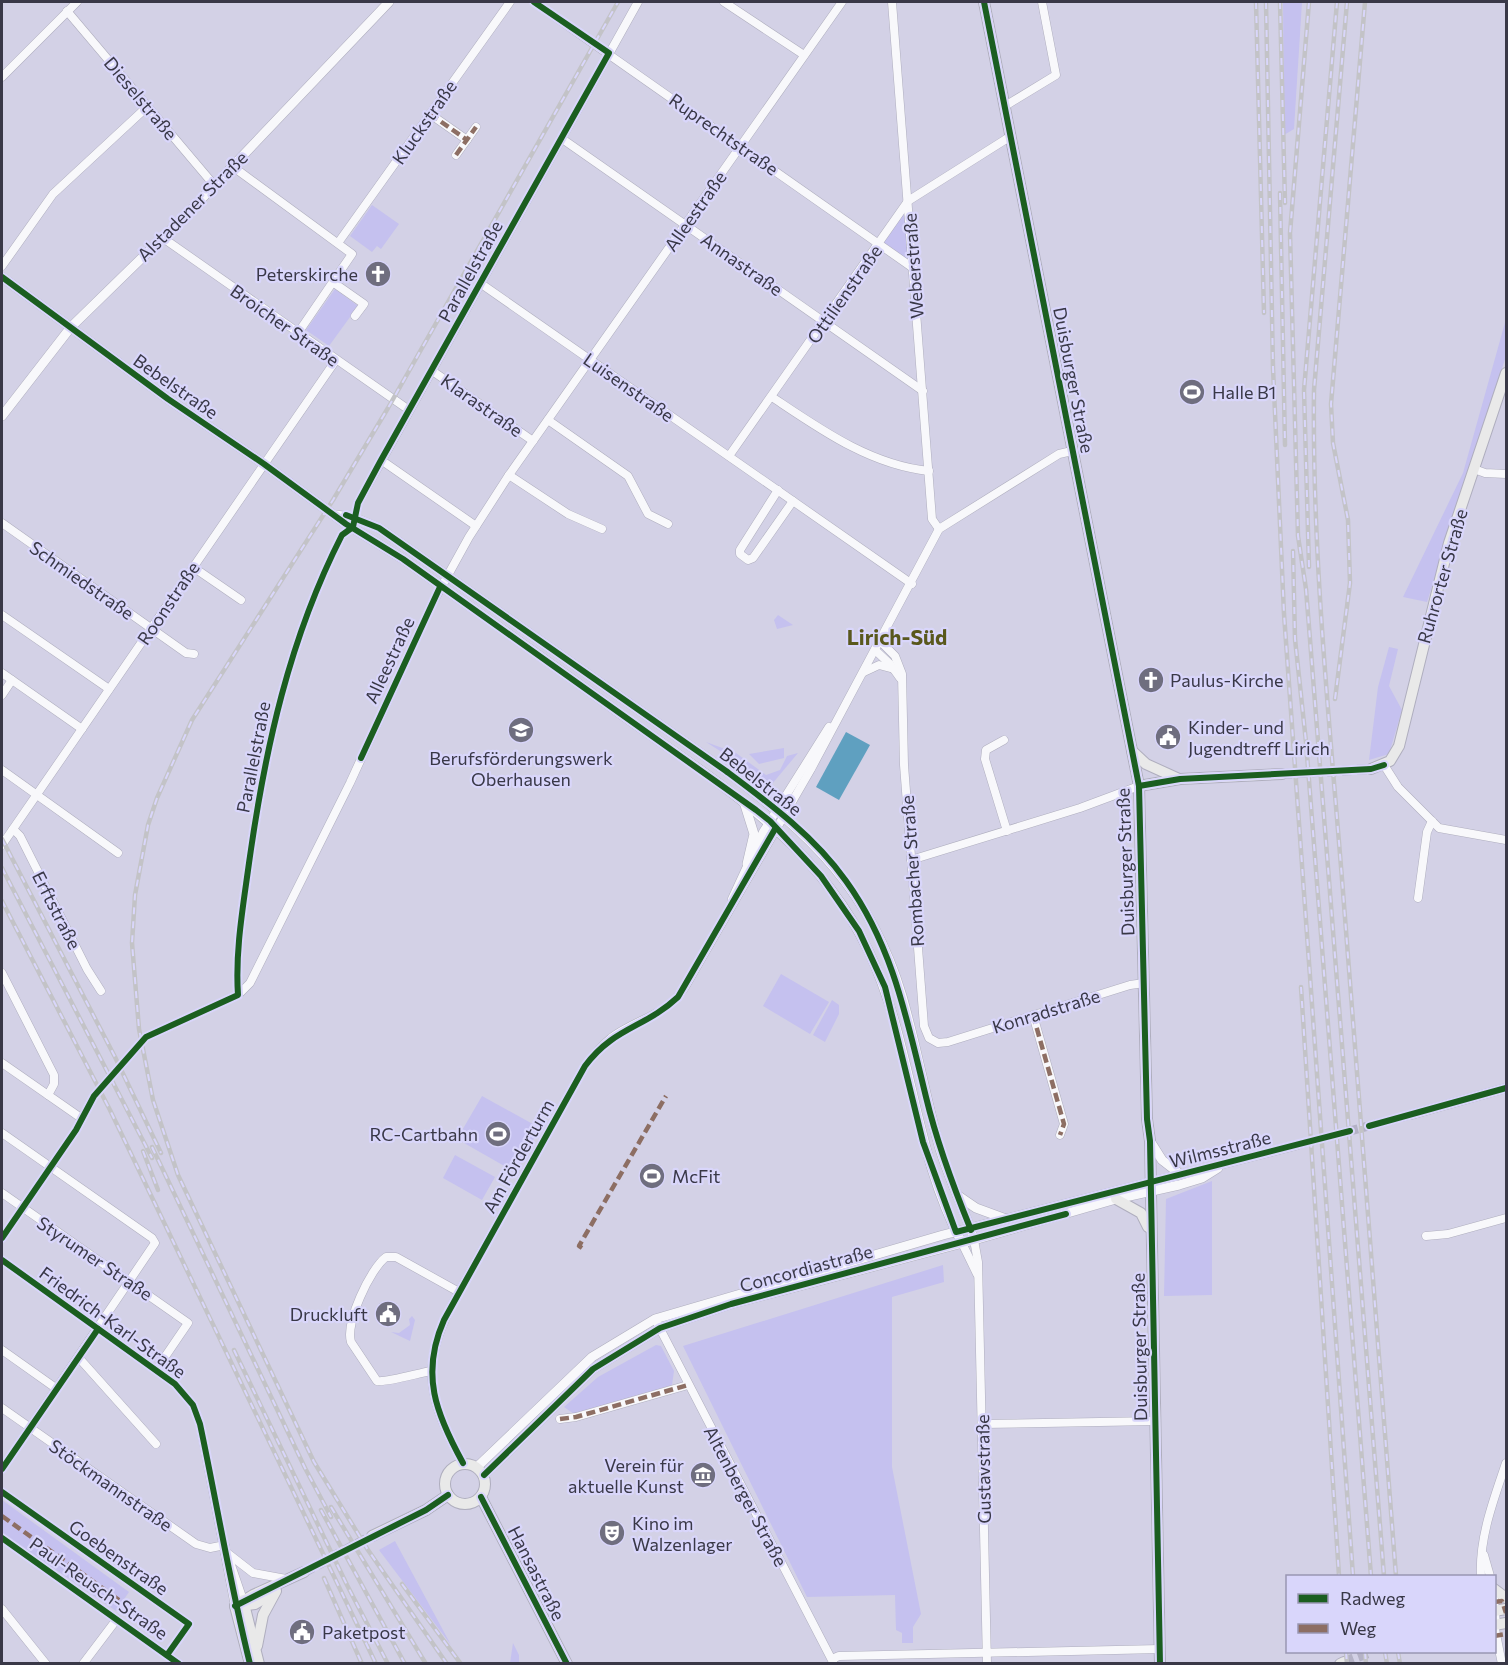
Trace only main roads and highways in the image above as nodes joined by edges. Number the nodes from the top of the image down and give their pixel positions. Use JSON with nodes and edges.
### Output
{"nodes":[{"id":1,"x":984,"y":2,"type":"edge"},
{"id":2,"x":1506,"y":373,"type":"edge"},
{"id":3,"x":1132,"y":751,"type":"junction"},
{"id":4,"x":1371,"y":769,"type":"tunnel mouth"},
{"id":5,"x":1282,"y":774,"type":"tunnel mouth"},
{"id":6,"x":1180,"y":779,"type":"junction"},
{"id":7,"x":1139,"y":786,"type":"junction"},
{"id":8,"x":1116,"y":1199,"type":"road end"},
{"id":9,"x":1150,"y":1230,"type":"junction"},
{"id":10,"x":448,"y":1495,"type":"junction"},
{"id":11,"x":481,"y":1497,"type":"junction"},
{"id":12,"x":372,"y":1536,"type":"tunnel mouth"},
{"id":13,"x":304,"y":1572,"type":"tunnel mouth"},
{"id":14,"x":291,"y":1579,"type":"junction"},
{"id":15,"x":276,"y":1591,"type":"junction"},
{"id":16,"x":241,"y":1604,"type":"junction"},
{"id":17,"x":256,"y":1652,"type":"junction"},
{"id":18,"x":250,"y":1664,"type":"edge"},
{"id":19,"x":259,"y":1664,"type":"edge"},
{"id":20,"x":567,"y":1664,"type":"edge"},
{"id":21,"x":1160,"y":1664,"type":"edge"}],
"edges":[{"from":1,"to":3,"type":"main road","name":"Duisburger Straße"},
{"from":2,"to":4,"type":"main road","name":"Ruhrorter Straße"},
{"from":3,"to":6,"type":"main road"},
{"from":3,"to":7,"type":"main road","name":"Duisburger Straße"},
{"from":5,"to":6,"type":"main road"},
{"from":6,"to":7,"type":"main road"},
{"from":7,"to":9,"type":"main road","name":"Duisburger Straße"},
{"from":8,"to":9,"type":"main road"},
{"from":9,"to":21,"type":"main road","name":"Duisburger Straße"},
{"from":10,"to":11,"type":"main road"},
{"from":10,"to":11,"type":"main road"},
{"from":10,"to":12,"type":"main road"},
{"from":11,"to":20,"type":"main road","name":"Hansastraße"},
{"from":13,"to":14,"type":"main road"},
{"from":14,"to":15,"type":"main road"},
{"from":14,"to":16,"type":"main road"},
{"from":15,"to":16,"type":"main road"},
{"from":15,"to":17,"type":"main road"},
{"from":16,"to":17,"type":"main road","name":"Friedrich-Karl-Straße"},
{"from":16,"to":18,"type":"main road","name":"Friedrich-Karl-Straße"},
{"from":17,"to":19,"type":"main road","name":"Friedrich-Karl-Straße"}]}
